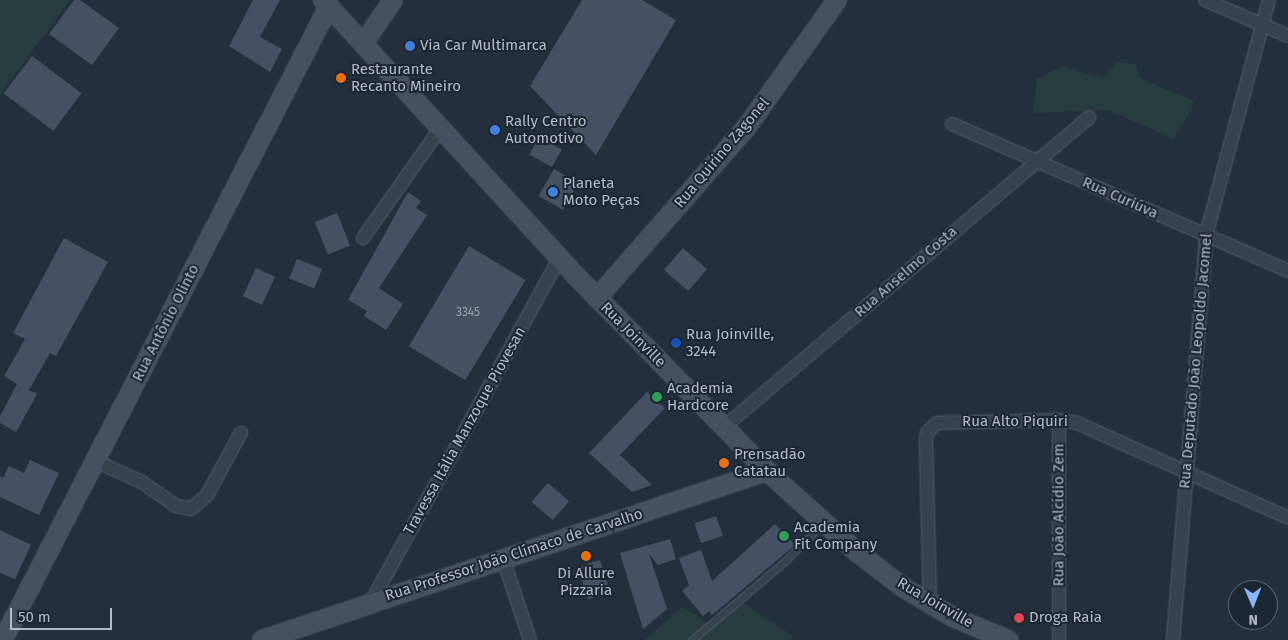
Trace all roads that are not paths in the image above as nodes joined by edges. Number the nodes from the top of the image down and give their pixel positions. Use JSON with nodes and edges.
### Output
{"nodes":[{"id":1,"x":393,"y":0,"type":"edge"},
{"id":2,"x":837,"y":0,"type":"edge"},
{"id":3,"x":1205,"y":0,"type":"edge"},
{"id":4,"x":1269,"y":0,"type":"edge"},
{"id":5,"x":326,"y":3,"type":"edge"},
{"id":6,"x":1264,"y":26,"type":"junction"},
{"id":7,"x":1288,"y":36,"type":"edge"},
{"id":8,"x":363,"y":44,"type":"junction"},
{"id":9,"x":1089,"y":118,"type":"dead end"},
{"id":10,"x":952,"y":124,"type":"dead end"},
{"id":11,"x":440,"y":129,"type":"junction"},
{"id":12,"x":1036,"y":161,"type":"junction"},
{"id":13,"x":1206,"y":235,"type":"junction"},
{"id":14,"x":363,"y":238,"type":"dead end"},
{"id":15,"x":560,"y":259,"type":"junction"},
{"id":16,"x":1288,"y":271,"type":"edge"},
{"id":17,"x":597,"y":298,"type":"junction"},
{"id":18,"x":1059,"y":420,"type":"junction"},
{"id":19,"x":724,"y":427,"type":"junction"},
{"id":20,"x":241,"y":434,"type":"dead end"},
{"id":21,"x":95,"y":461,"type":"junction"},
{"id":22,"x":767,"y":471,"type":"junction"},
{"id":23,"x":1186,"y":471,"type":"junction"},
{"id":24,"x":1288,"y":518,"type":"edge"},
{"id":25,"x":823,"y":523,"type":"junction"},
{"id":26,"x":503,"y":559,"type":"junction"},
{"id":27,"x":370,"y":604,"type":"junction"},
{"id":28,"x":930,"y":604,"type":"junction"},
{"id":29,"x":3,"y":640,"type":"edge"},
{"id":30,"x":262,"y":640,"type":"edge"},
{"id":31,"x":530,"y":640,"type":"edge"},
{"id":32,"x":693,"y":640,"type":"edge"},
{"id":33,"x":1008,"y":640,"type":"edge"},
{"id":34,"x":1059,"y":640,"type":"edge"},
{"id":35,"x":1173,"y":640,"type":"edge"}],
"edges":[{"from":1,"to":8,"type":"main road"},
{"from":2,"to":17,"type":"main road","name":"Rua Quirino Zagonel"},
{"from":3,"to":6,"type":"street"},
{"from":4,"to":6,"type":"street","name":"Rua Deputado João Leopoldo Jacomel"},
{"from":5,"to":8,"type":"main road","name":"Rua Joinville"},
{"from":5,"to":21,"type":"main road","name":"Rua Antônio Olinto"},
{"from":6,"to":7,"type":"street"},
{"from":6,"to":13,"type":"street","name":"Rua Deputado João Leopoldo Jacomel"},
{"from":8,"to":11,"type":"main road","name":"Rua Joinville"},
{"from":9,"to":12,"type":"street","name":"Rua Anselmo Costa"},
{"from":10,"to":12,"type":"street","name":"Rua Curiúva"},
{"from":11,"to":14,"type":"street"},
{"from":11,"to":15,"type":"main road","name":"Rua Joinville"},
{"from":12,"to":13,"type":"street","name":"Rua Curiúva"},
{"from":12,"to":19,"type":"street","name":"Rua Anselmo Costa"},
{"from":13,"to":16,"type":"street","name":"Rua Curiúva"},
{"from":13,"to":23,"type":"street","name":"Rua Deputado João Leopoldo Jacomel"},
{"from":15,"to":17,"type":"main road","name":"Rua Joinville"},
{"from":15,"to":27,"type":"street","name":"Travessa Itália Manzoque Piovesan"},
{"from":17,"to":19,"type":"main road","name":"Rua Joinville"},
{"from":18,"to":23,"type":"street","name":"Rua Alto Piquiri"},
{"from":18,"to":28,"type":"street","name":"Rua Alto Piquiri"},
{"from":18,"to":34,"type":"street","name":"Rua João Alcídio Zem"},
{"from":19,"to":22,"type":"main road","name":"Rua Joinville"},
{"from":20,"to":21,"type":"street"},
{"from":21,"to":29,"type":"main road","name":"Rua Antônio Olinto"},
{"from":22,"to":25,"type":"main road","name":"Rua Joinville"},
{"from":22,"to":26,"type":"main road","name":"Rua Professor João Clímaco de Carvalho"},
{"from":23,"to":24,"type":"street","name":"Rua Alto Piquiri"},
{"from":23,"to":35,"type":"street","name":"Rua Deputado João Leopoldo Jacomel"},
{"from":25,"to":28,"type":"main road","name":"Rua Joinville"},
{"from":25,"to":32,"type":"lane"},
{"from":26,"to":27,"type":"main road","name":"Rua Professor João Clímaco de Carvalho"},
{"from":26,"to":31,"type":"street"},
{"from":27,"to":30,"type":"main road","name":"Rua Professor João Clímaco de Carvalho"},
{"from":28,"to":33,"type":"main road","name":"Rua Joinville"}]}
